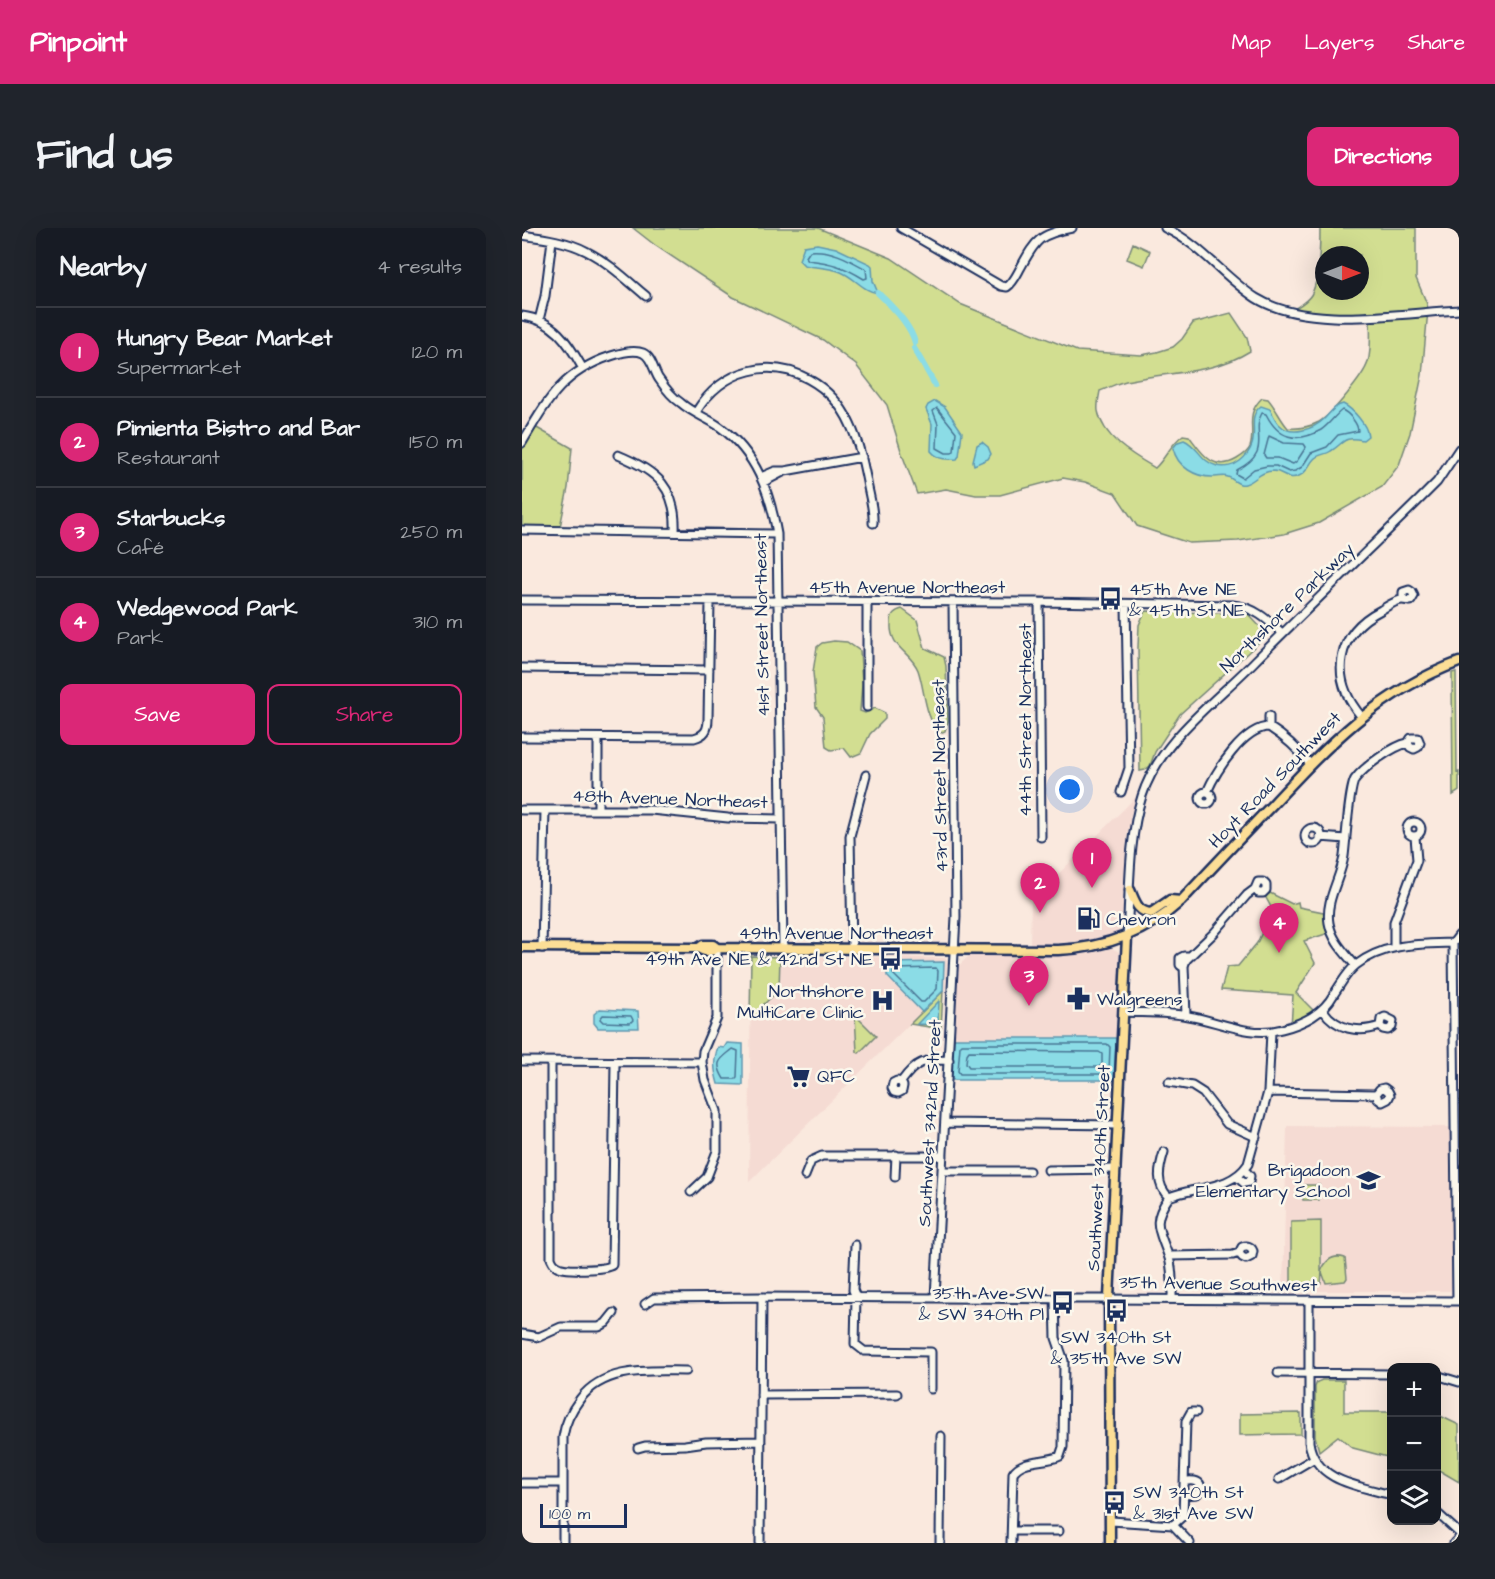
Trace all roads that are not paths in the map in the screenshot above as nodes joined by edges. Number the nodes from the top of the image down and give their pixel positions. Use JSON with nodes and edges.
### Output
{"nodes":[{"id":1,"x":901,"y":228,"type":"edge"},
{"id":2,"x":1072,"y":228,"type":"edge"},
{"id":3,"x":1165,"y":228,"type":"edge"},
{"id":4,"x":522,"y":235,"type":"edge"},
{"id":5,"x":552,"y":240,"type":"junction"},
{"id":6,"x":646,"y":296,"type":"dead end"},
{"id":7,"x":1459,"y":310,"type":"edge"},
{"id":8,"x":522,"y":316,"type":"edge"},
{"id":9,"x":539,"y":320,"type":"junction"},
{"id":10,"x":582,"y":367,"type":"junction"},
{"id":11,"x":696,"y":412,"type":"junction"},
{"id":12,"x":522,"y":443,"type":"edge"},
{"id":13,"x":1459,"y":449,"type":"edge"},
{"id":14,"x":618,"y":455,"type":"dead end"},
{"id":15,"x":862,"y":457,"type":"junction"},
{"id":16,"x":763,"y":480,"type":"junction"},
{"id":17,"x":873,"y":523,"type":"dead end"},
{"id":18,"x":522,"y":530,"type":"edge"},
{"id":19,"x":675,"y":532,"type":"junction"},
{"id":20,"x":777,"y":534,"type":"junction"},
{"id":21,"x":522,"y":600,"type":"edge"},
{"id":22,"x":1403,"y":600,"type":"dead end"},
{"id":23,"x":710,"y":602,"type":"junction"},
{"id":24,"x":777,"y":602,"type":"junction"},
{"id":25,"x":867,"y":602,"type":"junction"},
{"id":26,"x":1039,"y":602,"type":"junction"},
{"id":27,"x":953,"y":603,"type":"junction"},
{"id":28,"x":1126,"y":605,"type":"junction"},
{"id":29,"x":1282,"y":633,"type":"junction"},
{"id":30,"x":1459,"y":662,"type":"edge"},
{"id":31,"x":522,"y":668,"type":"edge"},
{"id":32,"x":709,"y":670,"type":"junction"},
{"id":33,"x":867,"y":707,"type":"dead end"},
{"id":34,"x":1269,"y":716,"type":"dead end"},
{"id":35,"x":1361,"y":716,"type":"junction"},
{"id":36,"x":1269,"y":727,"type":"junction"},
{"id":37,"x":522,"y":737,"type":"edge"},
{"id":38,"x":598,"y":738,"type":"junction"},
{"id":39,"x":1408,"y":743,"type":"dead end"},
{"id":40,"x":1310,"y":764,"type":"junction"},
{"id":41,"x":866,"y":775,"type":"dead end"},
{"id":42,"x":1121,"y":792,"type":"dead end"},
{"id":43,"x":1207,"y":792,"type":"dead end"},
{"id":44,"x":1142,"y":795,"type":"joint"},
{"id":45,"x":598,"y":809,"type":"junction"},
{"id":46,"x":522,"y":810,"type":"edge"},
{"id":47,"x":545,"y":810,"type":"junction"},
{"id":48,"x":781,"y":819,"type":"junction"},
{"id":49,"x":1041,"y":837,"type":"dead end"},
{"id":50,"x":1320,"y":837,"type":"dead end"},
{"id":51,"x":1415,"y":837,"type":"dead end"},
{"id":52,"x":1346,"y":839,"type":"junction"},
{"id":53,"x":1255,"y":889,"type":"dead end"},
{"id":54,"x":1130,"y":890,"type":"junction"},
{"id":55,"x":1180,"y":901,"type":"junction"},
{"id":56,"x":1459,"y":935,"type":"edge"},
{"id":57,"x":1127,"y":937,"type":"junction"},
{"id":58,"x":1453,"y":943,"type":"junction"},
{"id":59,"x":522,"y":947,"type":"edge"},
{"id":60,"x":1394,"y":947,"type":"junction"},
{"id":61,"x":542,"y":948,"type":"junction"},
{"id":62,"x":717,"y":948,"type":"junction"},
{"id":63,"x":783,"y":949,"type":"junction"},
{"id":64,"x":852,"y":949,"type":"junction"},
{"id":65,"x":954,"y":950,"type":"junction"},
{"id":66,"x":1355,"y":965,"type":"junction"},
{"id":67,"x":1323,"y":1010,"type":"junction"},
{"id":68,"x":1123,"y":1012,"type":"junction"},
{"id":69,"x":1186,"y":1015,"type":"junction"},
{"id":70,"x":1380,"y":1026,"type":"dead end"},
{"id":71,"x":1271,"y":1032,"type":"junction"},
{"id":72,"x":949,"y":1060,"type":"junction"},
{"id":73,"x":522,"y":1061,"type":"edge"},
{"id":74,"x":551,"y":1062,"type":"junction"},
{"id":75,"x":702,"y":1062,"type":"junction"},
{"id":76,"x":615,"y":1063,"type":"junction"},
{"id":77,"x":901,"y":1082,"type":"dead end"},
{"id":78,"x":1169,"y":1082,"type":"dead end"},
{"id":79,"x":1268,"y":1092,"type":"junction"},
{"id":80,"x":1376,"y":1094,"type":"dead end"},
{"id":81,"x":945,"y":1124,"type":"junction"},
{"id":82,"x":1119,"y":1125,"type":"junction"},
{"id":83,"x":1256,"y":1137,"type":"junction"},
{"id":84,"x":1164,"y":1152,"type":"dead end"},
{"id":85,"x":896,"y":1155,"type":"junction"},
{"id":86,"x":943,"y":1156,"type":"junction"},
{"id":87,"x":1457,"y":1160,"type":"edge"},
{"id":88,"x":1116,"y":1169,"type":"junction"},
{"id":89,"x":1048,"y":1170,"type":"dead end"},
{"id":90,"x":942,"y":1171,"type":"junction"},
{"id":91,"x":1029,"y":1171,"type":"dead end"},
{"id":92,"x":1241,"y":1173,"type":"junction"},
{"id":93,"x":805,"y":1176,"type":"dead end"},
{"id":94,"x":895,"y":1177,"type":"dead end"},
{"id":95,"x":1250,"y":1182,"type":"dead end"},
{"id":96,"x":691,"y":1192,"type":"dead end"},
{"id":97,"x":1169,"y":1197,"type":"junction"},
{"id":98,"x":1458,"y":1230,"type":"edge"},
{"id":99,"x":855,"y":1245,"type":"dead end"},
{"id":100,"x":1239,"y":1254,"type":"dead end"},
{"id":101,"x":1168,"y":1256,"type":"junction"},
{"id":102,"x":762,"y":1297,"type":"junction"},
{"id":103,"x":856,"y":1297,"type":"junction"},
{"id":104,"x":935,"y":1297,"type":"junction"},
{"id":105,"x":1055,"y":1298,"type":"junction"},
{"id":106,"x":1109,"y":1298,"type":"junction"},
{"id":107,"x":1172,"y":1299,"type":"junction"},
{"id":108,"x":1309,"y":1300,"type":"junction"},
{"id":109,"x":1458,"y":1301,"type":"edge"},
{"id":110,"x":645,"y":1304,"type":"dead end"},
{"id":111,"x":614,"y":1313,"type":"dead end"},
{"id":112,"x":522,"y":1334,"type":"edge"},
{"id":113,"x":686,"y":1371,"type":"dead end"},
{"id":114,"x":1278,"y":1373,"type":"dead end"},
{"id":115,"x":1309,"y":1374,"type":"junction"},
{"id":116,"x":1387,"y":1374,"type":"edge"},
{"id":117,"x":1441,"y":1376,"type":"edge"},
{"id":118,"x":1459,"y":1382,"type":"edge"},
{"id":119,"x":931,"y":1389,"type":"dead end"},
{"id":120,"x":897,"y":1394,"type":"dead end"},
{"id":121,"x":761,"y":1395,"type":"junction"},
{"id":122,"x":1196,"y":1412,"type":"dead end"},
{"id":123,"x":941,"y":1437,"type":"dead end"},
{"id":124,"x":761,"y":1441,"type":"junction"},
{"id":125,"x":638,"y":1448,"type":"dead end"},
{"id":126,"x":1313,"y":1459,"type":"junction"},
{"id":127,"x":1280,"y":1479,"type":"dead end"},
{"id":128,"x":1185,"y":1481,"type":"junction"},
{"id":129,"x":522,"y":1483,"type":"edge"},
{"id":130,"x":563,"y":1484,"type":"junction"},
{"id":131,"x":1184,"y":1495,"type":"junction"},
{"id":132,"x":1387,"y":1495,"type":"edge"},
{"id":133,"x":1441,"y":1516,"type":"edge"},
{"id":134,"x":1111,"y":1521,"type":"junction"},
{"id":135,"x":1173,"y":1525,"type":"junction"},
{"id":136,"x":1012,"y":1531,"type":"junction"},
{"id":137,"x":1059,"y":1531,"type":"dead end"},
{"id":138,"x":1459,"y":1533,"type":"edge"},
{"id":139,"x":1459,"y":1538,"type":"edge"},
{"id":140,"x":563,"y":1543,"type":"edge"},
{"id":141,"x":760,"y":1543,"type":"edge"},
{"id":142,"x":940,"y":1543,"type":"edge"},
{"id":143,"x":1011,"y":1543,"type":"edge"},
{"id":144,"x":1110,"y":1543,"type":"edge"},
{"id":145,"x":1190,"y":1543,"type":"edge"},
{"id":146,"x":1454,"y":1543,"type":"edge"}],
"edges":[{"from":1,"to":2,"type":"street"},
{"from":3,"to":7,"type":"street"},
{"from":4,"to":5,"type":"street"},
{"from":5,"to":6,"type":"street"},
{"from":5,"to":9,"type":"street"},
{"from":8,"to":9,"type":"street"},
{"from":9,"to":10,"type":"street"},
{"from":10,"to":11,"type":"street","name":"41st Street Northeast"},
{"from":10,"to":12,"type":"street"},
{"from":11,"to":15,"type":"street"},
{"from":11,"to":16,"type":"street","name":"41st Street Northeast"},
{"from":13,"to":29,"type":"street","name":"Northshore Parkway"},
{"from":14,"to":19,"type":"street"},
{"from":15,"to":16,"type":"street"},
{"from":15,"to":17,"type":"street"},
{"from":16,"to":20,"type":"street","name":"41st Street Northeast"},
{"from":18,"to":19,"type":"street"},
{"from":19,"to":20,"type":"street"},
{"from":20,"to":24,"type":"street","name":"41st Street Northeast"},
{"from":21,"to":23,"type":"street","name":"45th Avenue Northeast"},
{"from":22,"to":35,"type":"street"},
{"from":23,"to":24,"type":"street","name":"45th Avenue Northeast"},
{"from":23,"to":32,"type":"street"},
{"from":24,"to":25,"type":"street","name":"45th Avenue Northeast"},
{"from":24,"to":48,"type":"street","name":"41st Street Northeast"},
{"from":25,"to":27,"type":"street","name":"45th Avenue Northeast"},
{"from":25,"to":33,"type":"street"},
{"from":26,"to":27,"type":"street","name":"45th Avenue Northeast"},
{"from":26,"to":28,"type":"street","name":"45th Avenue Northeast"},
{"from":26,"to":49,"type":"street","name":"44th Street Northeast"},
{"from":27,"to":65,"type":"street","name":"43rd Street Northeast"},
{"from":28,"to":29,"type":"street","name":"45th Avenue Northeast"},
{"from":28,"to":42,"type":"street"},
{"from":29,"to":44,"type":"street","name":"Northshore Parkway"},
{"from":30,"to":35,"type":"main road","name":"Hoyt Road Southwest"},
{"from":31,"to":32,"type":"street"},
{"from":32,"to":38,"type":"street"},
{"from":34,"to":36,"type":"street"},
{"from":35,"to":40,"type":"main road","name":"Hoyt Road Southwest"},
{"from":36,"to":40,"type":"street"},
{"from":36,"to":43,"type":"street"},
{"from":37,"to":38,"type":"street"},
{"from":38,"to":45,"type":"street"},
{"from":39,"to":52,"type":"street"},
{"from":40,"to":55,"type":"main road","name":"Hoyt Road Southwest"},
{"from":41,"to":64,"type":"street"},
{"from":44,"to":54,"type":"street","name":"Southwest 340th Street"},
{"from":45,"to":47,"type":"street","name":"48th Avenue Northeast"},
{"from":45,"to":48,"type":"street","name":"48th Avenue Northeast"},
{"from":46,"to":47,"type":"street","name":"48th Avenue Northeast"},
{"from":47,"to":61,"type":"street"},
{"from":48,"to":63,"type":"street","name":"41st Street Northeast"},
{"from":50,"to":52,"type":"street"},
{"from":51,"to":60,"type":"street"},
{"from":52,"to":66,"type":"street"},
{"from":53,"to":69,"type":"street"},
{"from":54,"to":55,"type":"main road"},
{"from":54,"to":57,"type":"street","name":"Southwest 340th Street"},
{"from":55,"to":57,"type":"main road","name":"Hoyt Road Southwest"},
{"from":56,"to":58,"type":"street"},
{"from":57,"to":65,"type":"main road","name":"49th Avenue Northeast"},
{"from":57,"to":68,"type":"main road","name":"Southwest 340th Street"},
{"from":58,"to":60,"type":"street"},
{"from":58,"to":87,"type":"street"},
{"from":59,"to":61,"type":"main road","name":"49th Avenue Northeast"},
{"from":60,"to":66,"type":"street"},
{"from":61,"to":62,"type":"main road","name":"49th Avenue Northeast"},
{"from":62,"to":63,"type":"main road","name":"49th Avenue Northeast"},
{"from":62,"to":75,"type":"street"},
{"from":63,"to":64,"type":"main road","name":"49th Avenue Northeast"},
{"from":64,"to":65,"type":"main road","name":"49th Avenue Northeast"},
{"from":65,"to":72,"type":"street","name":"Southwest 342nd Street"},
{"from":66,"to":67,"type":"street"},
{"from":67,"to":70,"type":"street"},
{"from":67,"to":71,"type":"street"},
{"from":68,"to":69,"type":"street"},
{"from":68,"to":82,"type":"main road","name":"Southwest 340th Street"},
{"from":69,"to":71,"type":"street"},
{"from":71,"to":79,"type":"street"},
{"from":72,"to":77,"type":"street"},
{"from":72,"to":81,"type":"street","name":"Southwest 342nd Street"},
{"from":73,"to":74,"type":"street"},
{"from":74,"to":76,"type":"street"},
{"from":74,"to":76,"type":"street"},
{"from":75,"to":76,"type":"street"},
{"from":75,"to":96,"type":"street"},
{"from":78,"to":83,"type":"street"},
{"from":79,"to":80,"type":"street"},
{"from":79,"to":83,"type":"street"},
{"from":81,"to":82,"type":"street"},
{"from":81,"to":86,"type":"street","name":"Southwest 342nd Street"},
{"from":82,"to":88,"type":"main road","name":"Southwest 340th Street"},
{"from":83,"to":92,"type":"street"},
{"from":84,"to":97,"type":"street"},
{"from":85,"to":86,"type":"street"},
{"from":85,"to":93,"type":"street"},
{"from":85,"to":94,"type":"street"},
{"from":86,"to":90,"type":"street","name":"Southwest 342nd Street"},
{"from":87,"to":98,"type":"street"},
{"from":88,"to":89,"type":"street"},
{"from":88,"to":106,"type":"main road","name":"Southwest 340th Street"},
{"from":90,"to":91,"type":"street"},
{"from":90,"to":104,"type":"street","name":"Southwest 342nd Street"},
{"from":92,"to":95,"type":"street"},
{"from":92,"to":97,"type":"street"},
{"from":97,"to":101,"type":"street"},
{"from":98,"to":109,"type":"street"},
{"from":99,"to":103,"type":"street"},
{"from":100,"to":101,"type":"street"},
{"from":101,"to":107,"type":"street"},
{"from":102,"to":103,"type":"street","name":"35th Avenue Southwest"},
{"from":102,"to":110,"type":"street","name":"35th Avenue Southwest"},
{"from":102,"to":121,"type":"street"},
{"from":103,"to":104,"type":"street","name":"35th Avenue Southwest"},
{"from":103,"to":119,"type":"street"},
{"from":104,"to":105,"type":"street","name":"35th Avenue Southwest"},
{"from":105,"to":106,"type":"street","name":"35th Avenue Southwest"},
{"from":105,"to":136,"type":"street"},
{"from":106,"to":107,"type":"street","name":"35th Avenue Southwest"},
{"from":106,"to":134,"type":"main road","name":"Southwest 340th Street"},
{"from":107,"to":108,"type":"street","name":"35th Avenue Southwest"},
{"from":108,"to":109,"type":"street","name":"35th Avenue Southwest"},
{"from":108,"to":115,"type":"street"},
{"from":111,"to":112,"type":"street"},
{"from":113,"to":130,"type":"street"},
{"from":114,"to":115,"type":"street"},
{"from":115,"to":116,"type":"street"},
{"from":115,"to":126,"type":"street"},
{"from":117,"to":118,"type":"street"},
{"from":120,"to":121,"type":"street"},
{"from":121,"to":124,"type":"street"},
{"from":122,"to":128,"type":"street"},
{"from":123,"to":142,"type":"street"},
{"from":124,"to":125,"type":"street"},
{"from":124,"to":141,"type":"street"},
{"from":126,"to":127,"type":"street"},
{"from":126,"to":132,"type":"street"},
{"from":128,"to":131,"type":"street"},
{"from":128,"to":131,"type":"street"},
{"from":129,"to":130,"type":"street"},
{"from":130,"to":140,"type":"street"},
{"from":131,"to":135,"type":"street"},
{"from":133,"to":138,"type":"street"},
{"from":134,"to":135,"type":"street"},
{"from":134,"to":144,"type":"main road","name":"Southwest 340th Street"},
{"from":135,"to":145,"type":"street"},
{"from":136,"to":137,"type":"street"},
{"from":136,"to":143,"type":"street"},
{"from":139,"to":146,"type":"street"}]}
